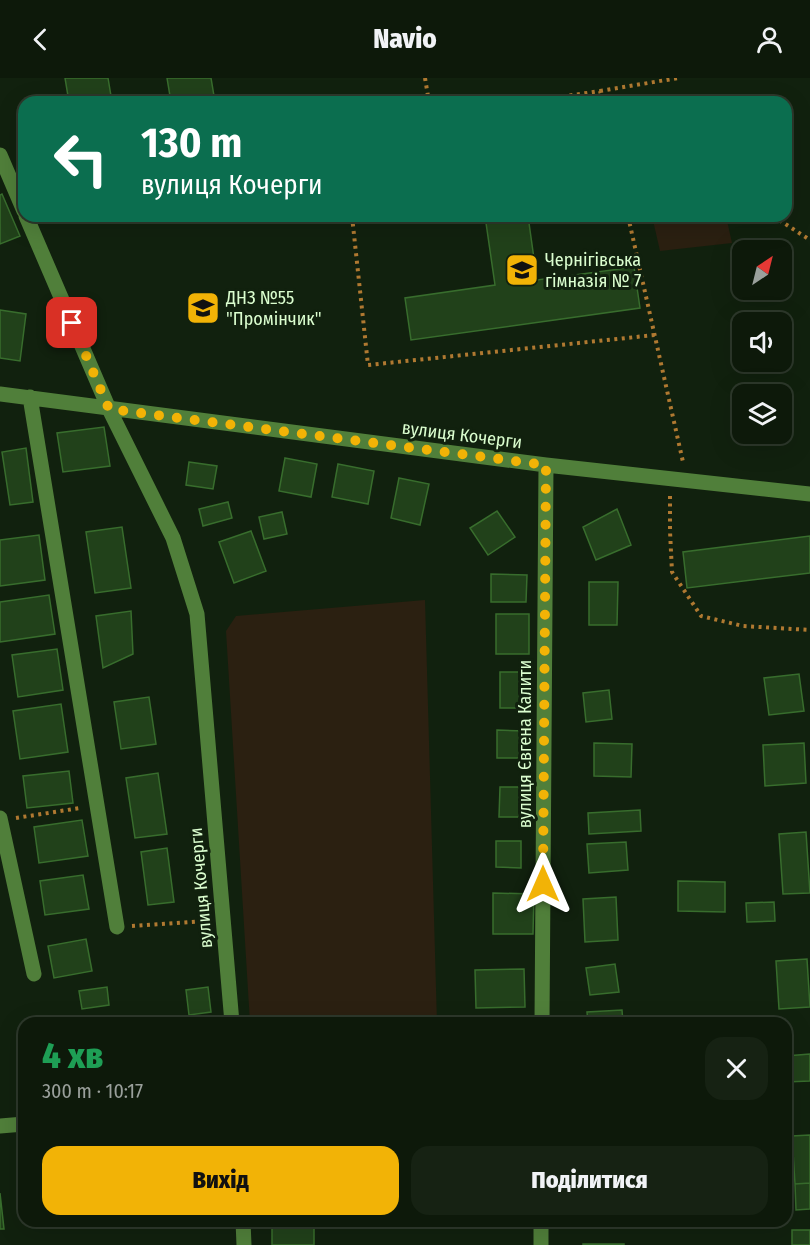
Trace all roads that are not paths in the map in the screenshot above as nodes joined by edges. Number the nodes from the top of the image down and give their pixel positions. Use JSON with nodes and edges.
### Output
{"nodes":[{"id":1,"x":0,"y":155,"type":"edge"},
{"id":2,"x":18,"y":197,"type":"edge"},
{"id":3,"x":29,"y":222,"type":"edge"},
{"id":4,"x":0,"y":394,"type":"edge"},
{"id":5,"x":30,"y":397,"type":"junction"},
{"id":6,"x":109,"y":409,"type":"junction"},
{"id":7,"x":546,"y":465,"type":"junction"},
{"id":8,"x":810,"y":494,"type":"edge"},
{"id":9,"x":0,"y":819,"type":"edge"},
{"id":10,"x":117,"y":927,"type":"road end"},
{"id":11,"x":34,"y":974,"type":"dead end"},
{"id":12,"x":231,"y":1017,"type":"edge"},
{"id":13,"x":542,"y":1017,"type":"edge"},
{"id":14,"x":18,"y":1124,"type":"edge"},
{"id":15,"x":0,"y":1126,"type":"edge"},
{"id":16,"x":243,"y":1227,"type":"edge"},
{"id":17,"x":541,"y":1227,"type":"edge"},
{"id":18,"x":244,"y":1245,"type":"edge"},
{"id":19,"x":541,"y":1245,"type":"edge"}],
"edges":[{"from":1,"to":2,"type":"street"},
{"from":3,"to":6,"type":"street"},
{"from":4,"to":5,"type":"street","name":"вулиця Кочерги"},
{"from":5,"to":6,"type":"street","name":"вулиця Кочерги"},
{"from":5,"to":10,"type":"street"},
{"from":6,"to":7,"type":"street","name":"вулиця Кочерги"},
{"from":6,"to":12,"type":"street","name":"вулиця Кочерги"},
{"from":7,"to":8,"type":"street","name":"вулиця Кочерги"},
{"from":7,"to":13,"type":"street","name":"вулиця Євгена Калити"},
{"from":9,"to":11,"type":"street"},
{"from":14,"to":15,"type":"street"},
{"from":16,"to":18,"type":"street"},
{"from":17,"to":19,"type":"street"}]}
